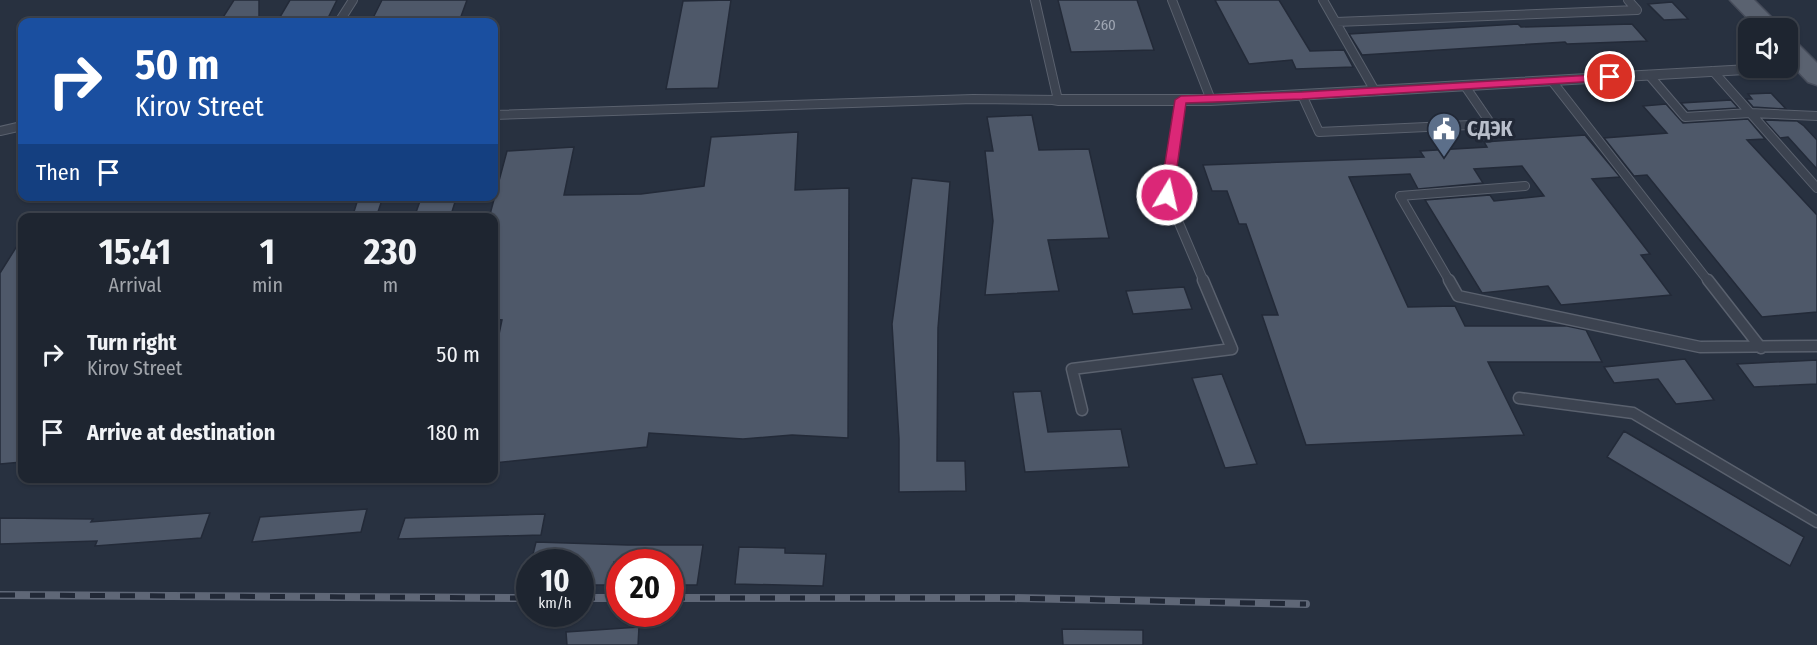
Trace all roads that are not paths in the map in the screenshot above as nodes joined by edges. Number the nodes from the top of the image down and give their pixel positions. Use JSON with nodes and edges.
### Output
{"nodes":[{"id":1,"x":352,"y":0,"type":"edge"},
{"id":2,"x":1035,"y":0,"type":"edge"},
{"id":3,"x":1172,"y":0,"type":"edge"},
{"id":4,"x":1323,"y":0,"type":"edge"},
{"id":5,"x":1628,"y":0,"type":"edge"},
{"id":6,"x":1741,"y":0,"type":"edge"},
{"id":7,"x":341,"y":18,"type":"edge"},
{"id":8,"x":1760,"y":18,"type":"edge"},
{"id":9,"x":1336,"y":22,"type":"junction"},
{"id":10,"x":1798,"y":56,"type":"edge"},
{"id":11,"x":1814,"y":70,"type":"edge"},
{"id":12,"x":1713,"y":71,"type":"junction"},
{"id":13,"x":1649,"y":75,"type":"junction"},
{"id":14,"x":1552,"y":81,"type":"junction"},
{"id":15,"x":1465,"y":86,"type":"junction"},
{"id":16,"x":1375,"y":91,"type":"junction"},
{"id":17,"x":1302,"y":96,"type":"junction"},
{"id":18,"x":1058,"y":100,"type":"junction"},
{"id":19,"x":1181,"y":100,"type":"junction"},
{"id":20,"x":1211,"y":100,"type":"junction"},
{"id":21,"x":1750,"y":113,"type":"junction"},
{"id":22,"x":498,"y":116,"type":"edge"},
{"id":23,"x":1815,"y":118,"type":"edge"},
{"id":24,"x":18,"y":127,"type":"edge"},
{"id":25,"x":0,"y":131,"type":"edge"},
{"id":26,"x":1525,"y":186,"type":"dead end"},
{"id":27,"x":1817,"y":188,"type":"edge"},
{"id":28,"x":1817,"y":346,"type":"edge"},
{"id":29,"x":1761,"y":348,"type":"junction"},
{"id":30,"x":1520,"y":398,"type":"dead end"},
{"id":31,"x":1082,"y":410,"type":"dead end"},
{"id":32,"x":1817,"y":522,"type":"edge"}],
"edges":[{"from":1,"to":7,"type":"lane"},
{"from":2,"to":18,"type":"lane"},
{"from":3,"to":20,"type":"lane"},
{"from":4,"to":9,"type":"lane"},
{"from":5,"to":9,"type":"lane"},
{"from":6,"to":8,"type":"main road"},
{"from":9,"to":16,"type":"lane"},
{"from":10,"to":11,"type":"main road"},
{"from":11,"to":12,"type":"street"},
{"from":12,"to":13,"type":"street"},
{"from":12,"to":21,"type":"lane"},
{"from":13,"to":14,"type":"street"},
{"from":13,"to":21,"type":"lane"},
{"from":14,"to":15,"type":"street"},
{"from":14,"to":29,"type":"lane"},
{"from":15,"to":16,"type":"street"},
{"from":15,"to":17,"type":"lane"},
{"from":16,"to":17,"type":"street"},
{"from":17,"to":20,"type":"street"},
{"from":18,"to":19,"type":"street"},
{"from":18,"to":22,"type":"lane"},
{"from":19,"to":20,"type":"street"},
{"from":19,"to":31,"type":"lane"},
{"from":21,"to":23,"type":"lane"},
{"from":21,"to":27,"type":"lane"},
{"from":24,"to":25,"type":"lane"},
{"from":26,"to":29,"type":"lane"},
{"from":28,"to":29,"type":"lane"},
{"from":30,"to":32,"type":"lane"}]}
